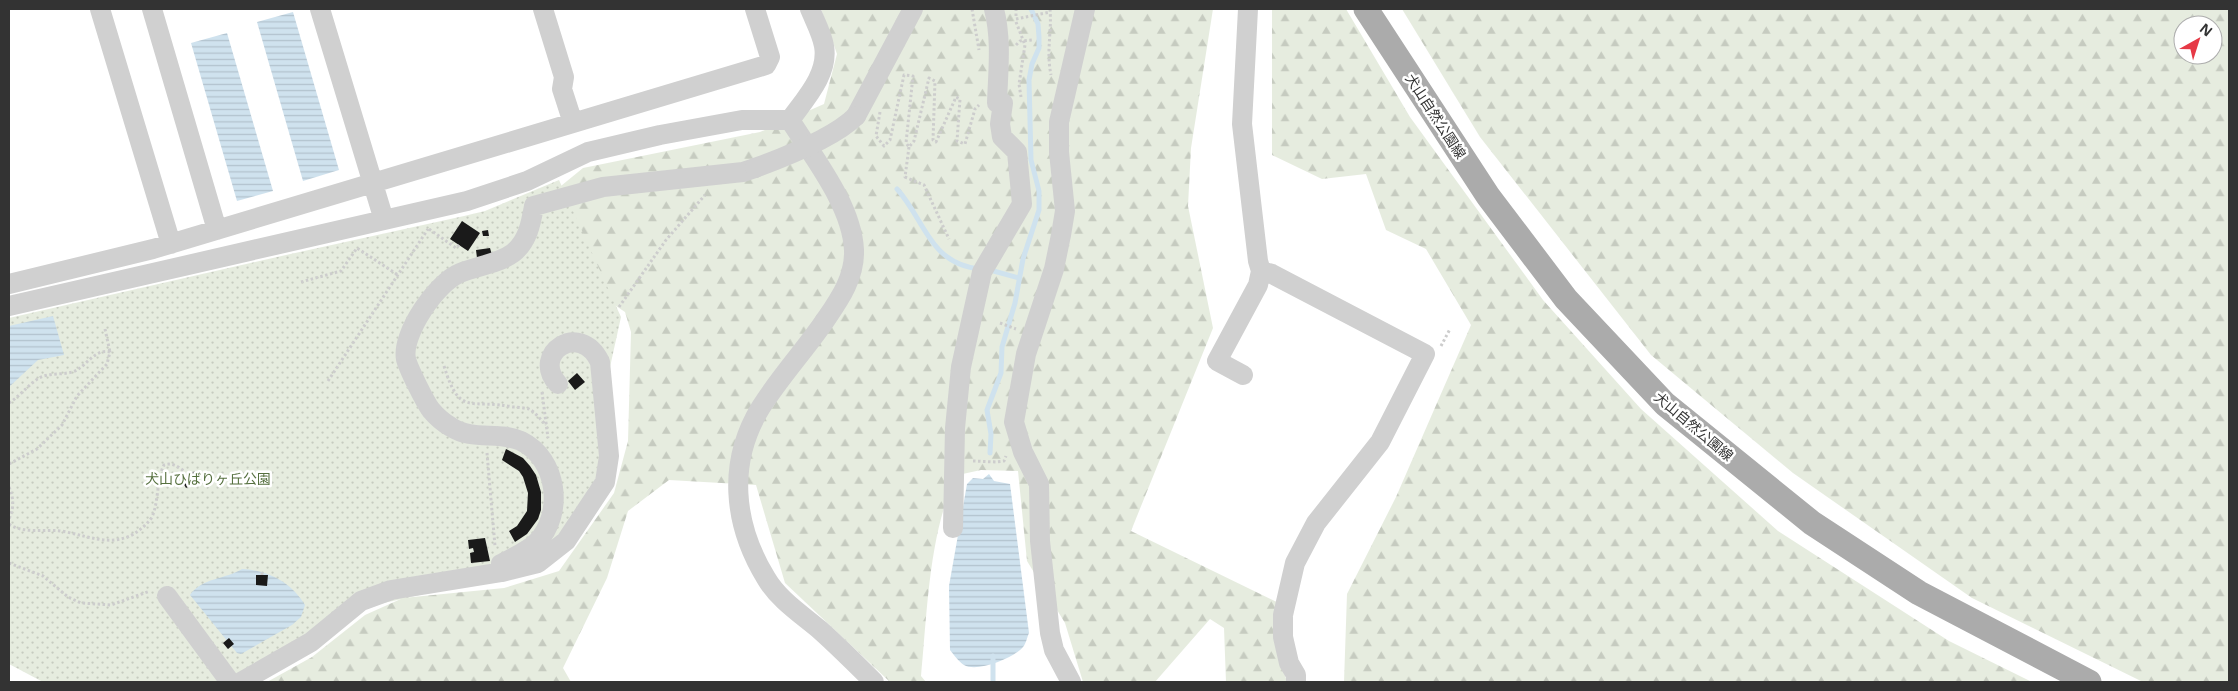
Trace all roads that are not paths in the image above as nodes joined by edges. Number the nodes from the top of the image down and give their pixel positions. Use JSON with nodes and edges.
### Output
{"nodes":[{"id":1,"x":100,"y":9,"type":"edge"},
{"id":2,"x":152,"y":9,"type":"edge"},
{"id":3,"x":320,"y":9,"type":"edge"},
{"id":4,"x":543,"y":9,"type":"edge"},
{"id":5,"x":755,"y":9,"type":"edge"},
{"id":6,"x":810,"y":9,"type":"edge"},
{"id":7,"x":913,"y":9,"type":"edge"},
{"id":8,"x":994,"y":9,"type":"edge"},
{"id":9,"x":1086,"y":9,"type":"edge"},
{"id":10,"x":1248,"y":9,"type":"edge"},
{"id":11,"x":1366,"y":9,"type":"edge"},
{"id":12,"x":790,"y":120,"type":"junction"},
{"id":13,"x":572,"y":123,"type":"junction"},
{"id":14,"x":372,"y":183,"type":"junction"},
{"id":15,"x":384,"y":220,"type":"junction"},
{"id":16,"x":217,"y":230,"type":"junction"},
{"id":17,"x":171,"y":244,"type":"junction"},
{"id":18,"x":1261,"y":272,"type":"junction"},
{"id":19,"x":9,"y":284,"type":"edge"},
{"id":20,"x":9,"y":306,"type":"edge"},
{"id":21,"x":1243,"y":375,"type":"dead end"},
{"id":22,"x":558,"y":384,"type":"dead end"},
{"id":23,"x":953,"y":528,"type":"dead end"},
{"id":24,"x":501,"y":568,"type":"junction"},
{"id":25,"x":167,"y":596,"type":"road end"},
{"id":26,"x":230,"y":682,"type":"edge"},
{"id":27,"x":241,"y":682,"type":"edge"},
{"id":28,"x":874,"y":682,"type":"edge"},
{"id":29,"x":1071,"y":682,"type":"edge"},
{"id":30,"x":1296,"y":682,"type":"edge"},
{"id":31,"x":2089,"y":682,"type":"edge"}],
"edges":[{"from":1,"to":17,"type":"street"},
{"from":2,"to":16,"type":"street"},
{"from":3,"to":14,"type":"street"},
{"from":4,"to":13,"type":"street"},
{"from":5,"to":13,"type":"street"},
{"from":6,"to":12,"type":"street"},
{"from":7,"to":24,"type":"street","bridge":true},
{"from":8,"to":23,"type":"street"},
{"from":9,"to":29,"type":"street"},
{"from":10,"to":18,"type":"street"},
{"from":11,"to":31,"type":"main road","name":"犬山自然公園線"},
{"from":12,"to":15,"type":"street"},
{"from":12,"to":28,"type":"street"},
{"from":13,"to":14,"type":"street"},
{"from":14,"to":15,"type":"street"},
{"from":14,"to":16,"type":"street"},
{"from":15,"to":20,"type":"street"},
{"from":16,"to":17,"type":"street"},
{"from":17,"to":19,"type":"street"},
{"from":18,"to":21,"type":"street"},
{"from":18,"to":30,"type":"street"},
{"from":22,"to":24,"type":"street"},
{"from":24,"to":27,"type":"street"},
{"from":25,"to":26,"type":"street"}]}
